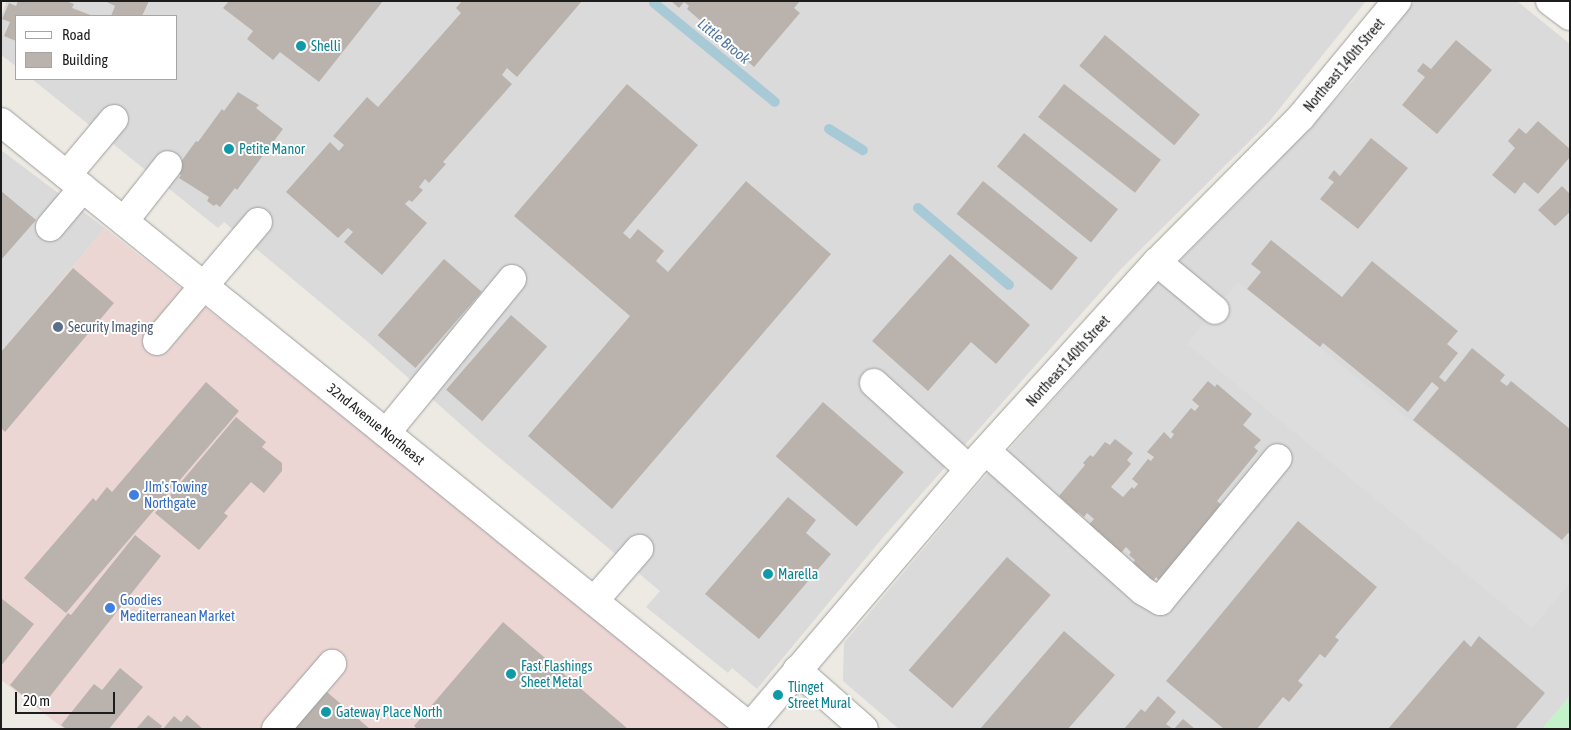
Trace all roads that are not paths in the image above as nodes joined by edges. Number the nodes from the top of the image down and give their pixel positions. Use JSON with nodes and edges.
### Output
{"nodes":[{"id":1,"x":1397,"y":1,"type":"edge"},
{"id":2,"x":1550,"y":1,"type":"edge"},
{"id":3,"x":1570,"y":16,"type":"edge"},
{"id":4,"x":114,"y":119,"type":"dead end"},
{"id":5,"x":1,"y":122,"type":"edge"},
{"id":6,"x":168,"y":165,"type":"dead end"},
{"id":7,"x":75,"y":181,"type":"junction"},
{"id":8,"x":124,"y":221,"type":"junction"},
{"id":9,"x":258,"y":222,"type":"dead end"},
{"id":10,"x":50,"y":227,"type":"dead end"},
{"id":11,"x":1157,"y":262,"type":"junction"},
{"id":12,"x":512,"y":279,"type":"dead end"},
{"id":13,"x":204,"y":285,"type":"junction"},
{"id":14,"x":1215,"y":310,"type":"dead end"},
{"id":15,"x":157,"y":341,"type":"dead end"},
{"id":16,"x":874,"y":383,"type":"dead end"},
{"id":17,"x":386,"y":433,"type":"junction"},
{"id":18,"x":1278,"y":458,"type":"dead end"},
{"id":19,"x":978,"y":460,"type":"junction"},
{"id":20,"x":639,"y":549,"type":"dead end"},
{"id":21,"x":594,"y":600,"type":"junction"},
{"id":22,"x":332,"y":664,"type":"dead end"},
{"id":23,"x":798,"y":670,"type":"junction"},
{"id":24,"x":749,"y":728,"type":"edge"},
{"id":25,"x":276,"y":729,"type":"edge"},
{"id":26,"x":864,"y":729,"type":"edge"}],
"edges":[{"from":1,"to":11,"type":"street","name":"Northeast 140th Street"},
{"from":2,"to":3,"type":"street"},
{"from":4,"to":7,"type":"street"},
{"from":5,"to":7,"type":"street","name":"32nd Avenue Northeast"},
{"from":6,"to":8,"type":"street"},
{"from":7,"to":8,"type":"street","name":"32nd Avenue Northeast"},
{"from":7,"to":10,"type":"street"},
{"from":8,"to":13,"type":"street","name":"32nd Avenue Northeast"},
{"from":9,"to":13,"type":"street"},
{"from":11,"to":14,"type":"street"},
{"from":11,"to":19,"type":"street","name":"Northeast 140th Street"},
{"from":12,"to":17,"type":"street"},
{"from":13,"to":15,"type":"street"},
{"from":13,"to":17,"type":"street","name":"32nd Avenue Northeast"},
{"from":16,"to":19,"type":"street"},
{"from":17,"to":21,"type":"street","name":"32nd Avenue Northeast"},
{"from":18,"to":19,"type":"street"},
{"from":19,"to":23,"type":"street","name":"Northeast 140th Street"},
{"from":20,"to":21,"type":"street"},
{"from":21,"to":24,"type":"street","name":"32nd Avenue Northeast"},
{"from":22,"to":25,"type":"street"},
{"from":23,"to":24,"type":"street","name":"Northeast 140th Street"},
{"from":23,"to":26,"type":"street"}]}
